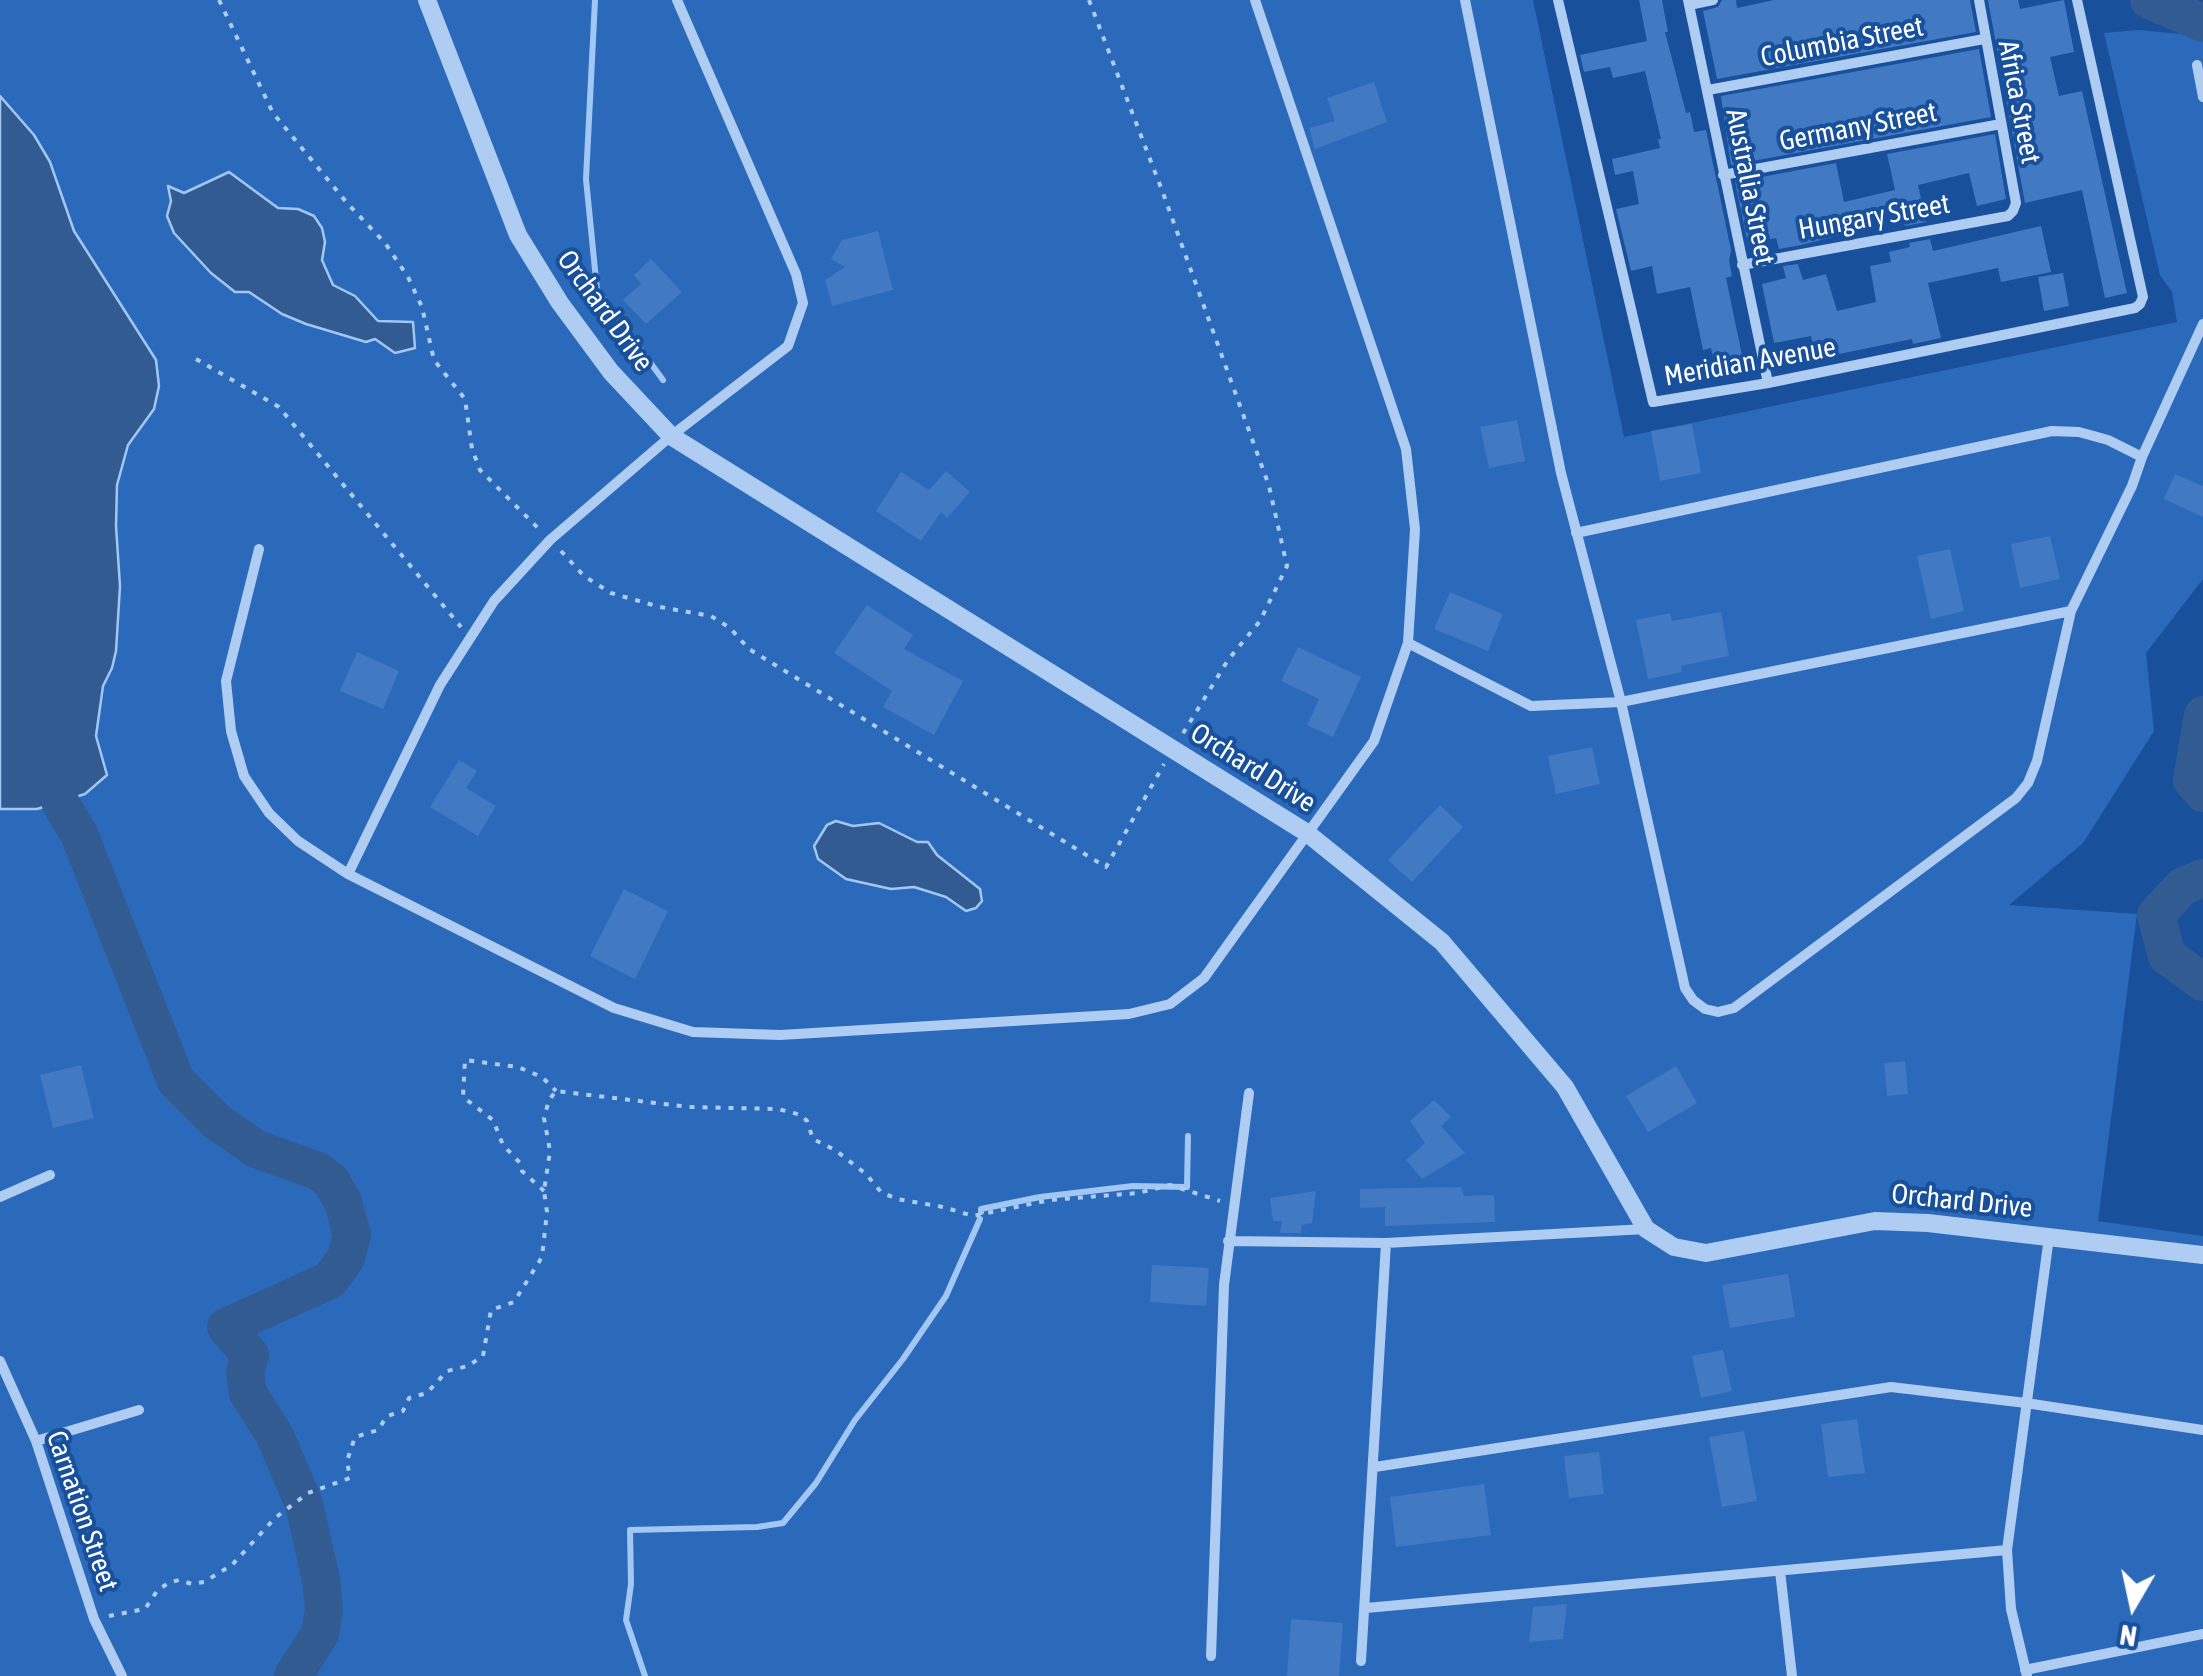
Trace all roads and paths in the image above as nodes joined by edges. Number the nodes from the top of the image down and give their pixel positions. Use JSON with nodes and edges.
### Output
{"nodes":[{"id":1,"x":427,"y":0,"type":"edge"},
{"id":2,"x":676,"y":0,"type":"edge"},
{"id":3,"x":1088,"y":0,"type":"edge"},
{"id":4,"x":1255,"y":0,"type":"edge"},
{"id":5,"x":1465,"y":0,"type":"edge"},
{"id":6,"x":1558,"y":0,"type":"edge"},
{"id":7,"x":1713,"y":0,"type":"edge"},
{"id":8,"x":1978,"y":0,"type":"edge"},
{"id":9,"x":2077,"y":0,"type":"edge"},
{"id":10,"x":1689,"y":2,"type":"edge"},
{"id":11,"x":1984,"y":39,"type":"junction"},
{"id":12,"x":2197,"y":65,"type":"dead end"},
{"id":13,"x":1708,"y":90,"type":"junction"},
{"id":14,"x":2203,"y":97,"type":"edge"},
{"id":15,"x":2000,"y":124,"type":"junction"},
{"id":16,"x":1723,"y":176,"type":"junction"},
{"id":17,"x":2013,"y":211,"type":"joint"},
{"id":18,"x":1742,"y":264,"type":"junction"},
{"id":19,"x":2203,"y":324,"type":"edge"},
{"id":20,"x":196,"y":358,"type":"dead end"},
{"id":21,"x":1768,"y":383,"type":"junction"},
{"id":22,"x":670,"y":436,"type":"junction"},
{"id":23,"x":2142,"y":457,"type":"junction"},
{"id":24,"x":1576,"y":533,"type":"junction"},
{"id":25,"x":259,"y":549,"type":"dead end"},
{"id":26,"x":2071,"y":611,"type":"junction"},
{"id":27,"x":470,"y":638,"type":"junction"},
{"id":28,"x":1408,"y":644,"type":"junction"},
{"id":29,"x":1621,"y":702,"type":"junction"},
{"id":30,"x":1172,"y":750,"type":"junction"},
{"id":31,"x":1307,"y":833,"type":"junction"},
{"id":32,"x":1106,"y":867,"type":"dead end"},
{"id":33,"x":348,"y":874,"type":"junction"},
{"id":34,"x":556,"y":1091,"type":"junction"},
{"id":35,"x":1250,"y":1093,"type":"dead end"},
{"id":36,"x":50,"y":1174,"type":"dead end"},
{"id":37,"x":544,"y":1192,"type":"junction"},
{"id":38,"x":0,"y":1197,"type":"edge"},
{"id":39,"x":1234,"y":1206,"type":"junction"},
{"id":40,"x":1646,"y":1229,"type":"junction"},
{"id":41,"x":2049,"y":1238,"type":"junction"},
{"id":42,"x":1228,"y":1241,"type":"junction"},
{"id":43,"x":1386,"y":1243,"type":"junction"},
{"id":44,"x":2203,"y":1256,"type":"edge"},
{"id":45,"x":0,"y":1361,"type":"edge"},
{"id":46,"x":2026,"y":1403,"type":"junction"},
{"id":47,"x":139,"y":1410,"type":"dead end"},
{"id":48,"x":2203,"y":1430,"type":"edge"},
{"id":49,"x":36,"y":1441,"type":"junction"},
{"id":50,"x":1375,"y":1466,"type":"junction"},
{"id":51,"x":2007,"y":1550,"type":"junction"},
{"id":52,"x":1780,"y":1571,"type":"junction"},
{"id":53,"x":1366,"y":1608,"type":"junction"},
{"id":54,"x":94,"y":1619,"type":"junction"},
{"id":55,"x":2203,"y":1634,"type":"edge"},
{"id":56,"x":1211,"y":1656,"type":"dead end"},
{"id":57,"x":1362,"y":1661,"type":"dead end"},
{"id":58,"x":2026,"y":1673,"type":"edge"},
{"id":59,"x":122,"y":1676,"type":"edge"},
{"id":60,"x":1792,"y":1676,"type":"edge"}],
"edges":[{"from":1,"to":22,"type":"street","name":"Orchard Drive"},
{"from":2,"to":22,"type":"street"},
{"from":3,"to":30,"type":"path"},
{"from":4,"to":28,"type":"street"},
{"from":5,"to":24,"type":"street"},
{"from":6,"to":21,"type":"street","name":"Meridian Avenue"},
{"from":7,"to":10,"type":"street"},
{"from":8,"to":11,"type":"street","name":"Africa Street"},
{"from":9,"to":21,"type":"street","name":"Meridian Avenue"},
{"from":10,"to":13,"type":"street","name":"Australia Street"},
{"from":11,"to":13,"type":"street","name":"Columbia Street"},
{"from":11,"to":15,"type":"street","name":"Africa Street"},
{"from":12,"to":14,"type":"street"},
{"from":13,"to":16,"type":"street","name":"Australia Street"},
{"from":15,"to":16,"type":"street","name":"Germany Street"},
{"from":15,"to":17,"type":"street","name":"Africa Street"},
{"from":16,"to":18,"type":"street","name":"Australia Street"},
{"from":17,"to":18,"type":"street","name":"Hungary Street"},
{"from":18,"to":21,"type":"street","name":"Australia Street"},
{"from":19,"to":23,"type":"street"},
{"from":20,"to":27,"type":"path"},
{"from":22,"to":27,"type":"street"},
{"from":22,"to":30,"type":"street","name":"Orchard Drive"},
{"from":23,"to":24,"type":"street"},
{"from":23,"to":26,"type":"street"},
{"from":24,"to":29,"type":"street"},
{"from":25,"to":33,"type":"street"},
{"from":26,"to":29,"type":"street"},
{"from":26,"to":29,"type":"street"},
{"from":27,"to":33,"type":"street"},
{"from":28,"to":29,"type":"street"},
{"from":28,"to":31,"type":"street"},
{"from":30,"to":31,"type":"street","name":"Orchard Drive"},
{"from":30,"to":32,"type":"path"},
{"from":31,"to":33,"type":"street"},
{"from":31,"to":40,"type":"street","name":"Orchard Drive"},
{"from":34,"to":37,"type":"path"},
{"from":34,"to":37,"type":"path"},
{"from":34,"to":39,"type":"path"},
{"from":35,"to":39,"type":"street"},
{"from":36,"to":38,"type":"street"},
{"from":37,"to":54,"type":"path"},
{"from":39,"to":42,"type":"street"},
{"from":40,"to":41,"type":"street","name":"Orchard Drive"},
{"from":40,"to":43,"type":"street"},
{"from":41,"to":44,"type":"street","name":"Orchard Drive"},
{"from":41,"to":46,"type":"street"},
{"from":42,"to":43,"type":"street"},
{"from":42,"to":56,"type":"street"},
{"from":43,"to":50,"type":"street"},
{"from":45,"to":49,"type":"street","name":"Carnation Street"},
{"from":46,"to":48,"type":"street"},
{"from":46,"to":50,"type":"street"},
{"from":46,"to":51,"type":"street"},
{"from":47,"to":49,"type":"street"},
{"from":49,"to":54,"type":"street","name":"Carnation Street"},
{"from":50,"to":53,"type":"street"},
{"from":51,"to":52,"type":"street"},
{"from":51,"to":58,"type":"street"},
{"from":52,"to":53,"type":"street"},
{"from":52,"to":60,"type":"street"},
{"from":53,"to":57,"type":"street"},
{"from":54,"to":59,"type":"street","name":"Carnation Street"},
{"from":55,"to":58,"type":"street"}]}
